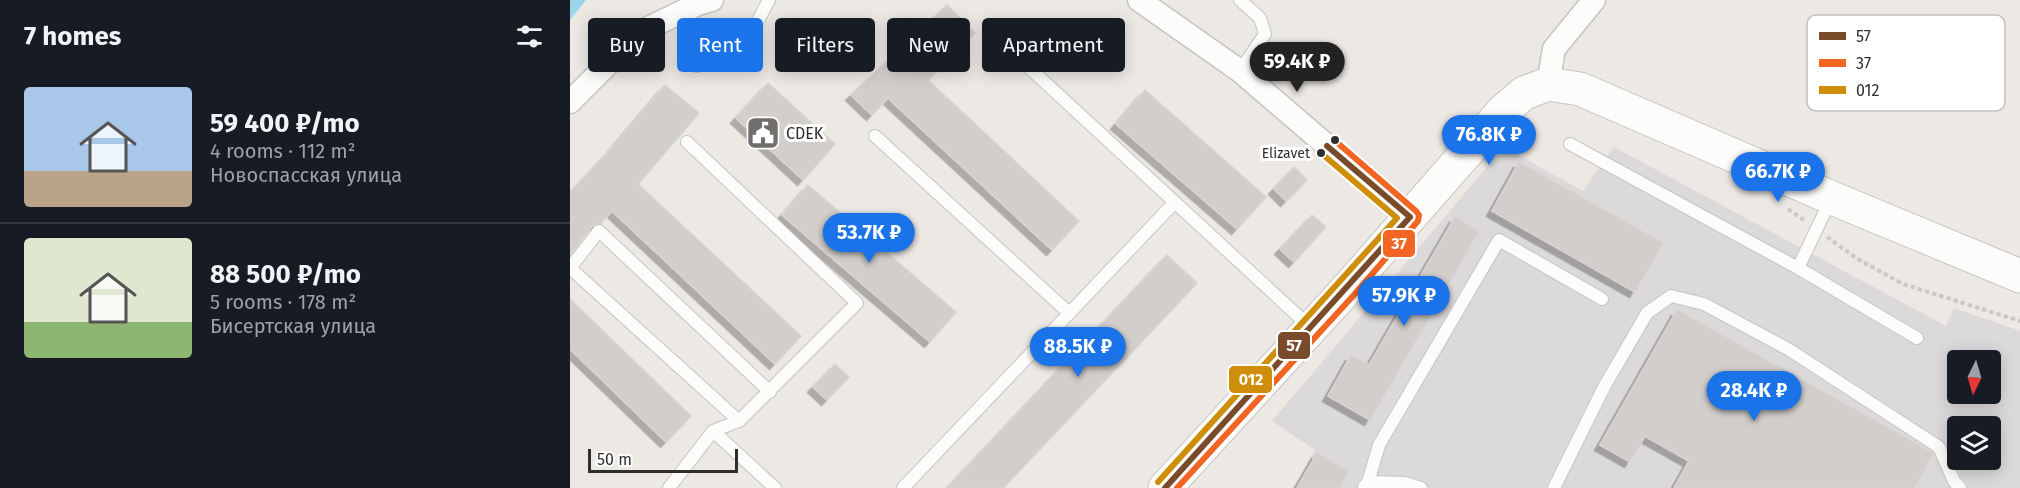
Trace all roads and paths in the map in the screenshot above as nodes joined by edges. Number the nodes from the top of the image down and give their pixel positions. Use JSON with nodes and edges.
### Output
{"nodes":[{"id":1,"x":769,"y":0,"type":"edge"},
{"id":2,"x":1240,"y":0,"type":"edge"},
{"id":3,"x":1594,"y":0,"type":"edge"},
{"id":4,"x":701,"y":1,"type":"edge"},
{"id":5,"x":1154,"y":4,"type":"edge"},
{"id":6,"x":759,"y":18,"type":"edge"},
{"id":7,"x":1240,"y":71,"type":"junction"},
{"id":8,"x":1034,"y":72,"type":"edge"},
{"id":9,"x":1548,"y":84,"type":"junction"},
{"id":10,"x":570,"y":102,"type":"edge"},
{"id":11,"x":875,"y":136,"type":"dead end"},
{"id":12,"x":687,"y":141,"type":"dead end"},
{"id":13,"x":1570,"y":144,"type":"dead end"},
{"id":14,"x":1832,"y":198,"type":"junction"},
{"id":15,"x":1175,"y":202,"type":"junction"},
{"id":16,"x":1410,"y":217,"type":"junction"},
{"id":17,"x":1798,"y":268,"type":"junction"},
{"id":18,"x":2020,"y":276,"type":"edge"},
{"id":19,"x":1602,"y":299,"type":"dead end"},
{"id":20,"x":1069,"y":313,"type":"junction"},
{"id":21,"x":1311,"y":327,"type":"junction"},
{"id":22,"x":1917,"y":338,"type":"dead end"},
{"id":23,"x":770,"y":392,"type":"junction"},
{"id":24,"x":739,"y":421,"type":"junction"},
{"id":25,"x":713,"y":431,"type":"junction"},
{"id":26,"x":1366,"y":485,"type":"edge"},
{"id":27,"x":669,"y":488,"type":"edge"},
{"id":28,"x":775,"y":488,"type":"edge"},
{"id":29,"x":903,"y":488,"type":"edge"},
{"id":30,"x":1165,"y":488,"type":"edge"},
{"id":31,"x":1421,"y":488,"type":"edge"},
{"id":32,"x":1554,"y":488,"type":"edge"},
{"id":33,"x":1960,"y":488,"type":"edge"}],
"edges":[{"from":1,"to":6,"type":"lane"},
{"from":2,"to":7,"type":"lane"},
{"from":3,"to":9,"type":"street"},
{"from":4,"to":10,"type":"street"},
{"from":5,"to":7,"type":"street"},
{"from":7,"to":16,"type":"street"},
{"from":8,"to":15,"type":"lane"},
{"from":9,"to":14,"type":"main road"},
{"from":9,"to":16,"type":"main road"},
{"from":11,"to":20,"type":"lane"},
{"from":12,"to":23,"type":"lane"},
{"from":13,"to":17,"type":"lane"},
{"from":14,"to":17,"type":"lane"},
{"from":14,"to":18,"type":"main road"},
{"from":15,"to":20,"type":"lane"},
{"from":15,"to":21,"type":"lane"},
{"from":16,"to":21,"type":"main road"},
{"from":17,"to":22,"type":"lane"},
{"from":19,"to":26,"type":"lane"},
{"from":20,"to":29,"type":"lane"},
{"from":21,"to":30,"type":"main road"},
{"from":23,"to":24,"type":"lane"},
{"from":23,"to":24,"type":"lane"},
{"from":24,"to":25,"type":"lane"},
{"from":25,"to":27,"type":"lane"},
{"from":25,"to":28,"type":"lane"},
{"from":26,"to":31,"type":"lane"},
{"from":32,"to":33,"type":"lane"}]}
